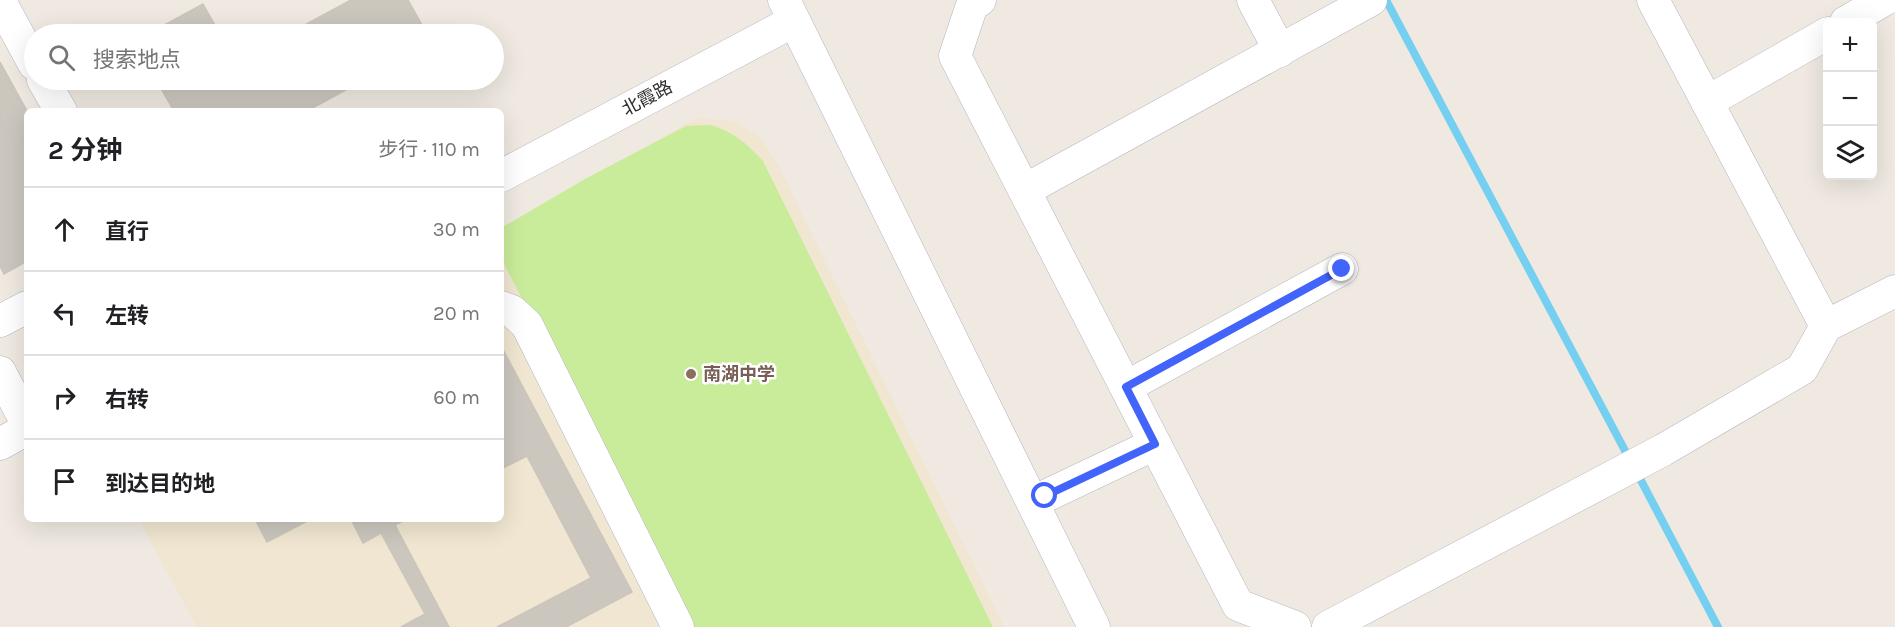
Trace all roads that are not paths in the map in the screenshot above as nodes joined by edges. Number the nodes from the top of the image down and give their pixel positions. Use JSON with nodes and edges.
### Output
{"nodes":[{"id":1,"x":980,"y":0,"type":"edge"},
{"id":2,"x":1253,"y":0,"type":"edge"},
{"id":3,"x":1653,"y":0,"type":"edge"},
{"id":4,"x":1884,"y":0,"type":"edge"},
{"id":5,"x":0,"y":2,"type":"edge"},
{"id":6,"x":1360,"y":6,"type":"edge"},
{"id":7,"x":792,"y":8,"type":"edge"},
{"id":8,"x":1852,"y":18,"type":"edge"},
{"id":9,"x":1823,"y":35,"type":"edge"},
{"id":10,"x":24,"y":46,"type":"edge"},
{"id":11,"x":1280,"y":51,"type":"junction"},
{"id":12,"x":49,"y":90,"type":"edge"},
{"id":13,"x":1707,"y":102,"type":"junction"},
{"id":14,"x":59,"y":108,"type":"edge"},
{"id":15,"x":504,"y":161,"type":"edge"},
{"id":16,"x":504,"y":174,"type":"edge"},
{"id":17,"x":1025,"y":190,"type":"junction"},
{"id":18,"x":1342,"y":269,"type":"dead end"},
{"id":19,"x":1895,"y":291,"type":"edge"},
{"id":20,"x":504,"y":308,"type":"edge"},
{"id":21,"x":24,"y":309,"type":"edge"},
{"id":22,"x":0,"y":321,"type":"edge"},
{"id":23,"x":1826,"y":326,"type":"junction"},
{"id":24,"x":0,"y":372,"type":"edge"},
{"id":25,"x":1126,"y":387,"type":"junction"},
{"id":26,"x":19,"y":422,"type":"edge"},
{"id":27,"x":0,"y":444,"type":"edge"},
{"id":28,"x":1155,"y":444,"type":"junction"},
{"id":29,"x":1039,"y":499,"type":"junction"},
{"id":30,"x":678,"y":627,"type":"edge"},
{"id":31,"x":1094,"y":627,"type":"edge"},
{"id":32,"x":1110,"y":627,"type":"edge"},
{"id":33,"x":1295,"y":627,"type":"edge"},
{"id":34,"x":1328,"y":627,"type":"edge"}],
"edges":[{"from":1,"to":17,"type":"street"},
{"from":2,"to":11,"type":"street"},
{"from":3,"to":13,"type":"street"},
{"from":4,"to":8,"type":"street"},
{"from":5,"to":10,"type":"street"},
{"from":6,"to":11,"type":"street"},
{"from":7,"to":15,"type":"street","name":"北霞路"},
{"from":7,"to":16,"type":"street","name":"北霞路"},
{"from":7,"to":29,"type":"street"},
{"from":9,"to":13,"type":"street"},
{"from":11,"to":17,"type":"street"},
{"from":12,"to":14,"type":"street"},
{"from":13,"to":23,"type":"street"},
{"from":17,"to":25,"type":"street"},
{"from":18,"to":25,"type":"street"},
{"from":19,"to":23,"type":"street"},
{"from":20,"to":30,"type":"street"},
{"from":21,"to":22,"type":"street"},
{"from":23,"to":34,"type":"street"},
{"from":24,"to":26,"type":"street"},
{"from":25,"to":28,"type":"street"},
{"from":26,"to":27,"type":"street"},
{"from":28,"to":29,"type":"street"},
{"from":28,"to":33,"type":"street"},
{"from":29,"to":31,"type":"street"},
{"from":29,"to":32,"type":"street"}]}
